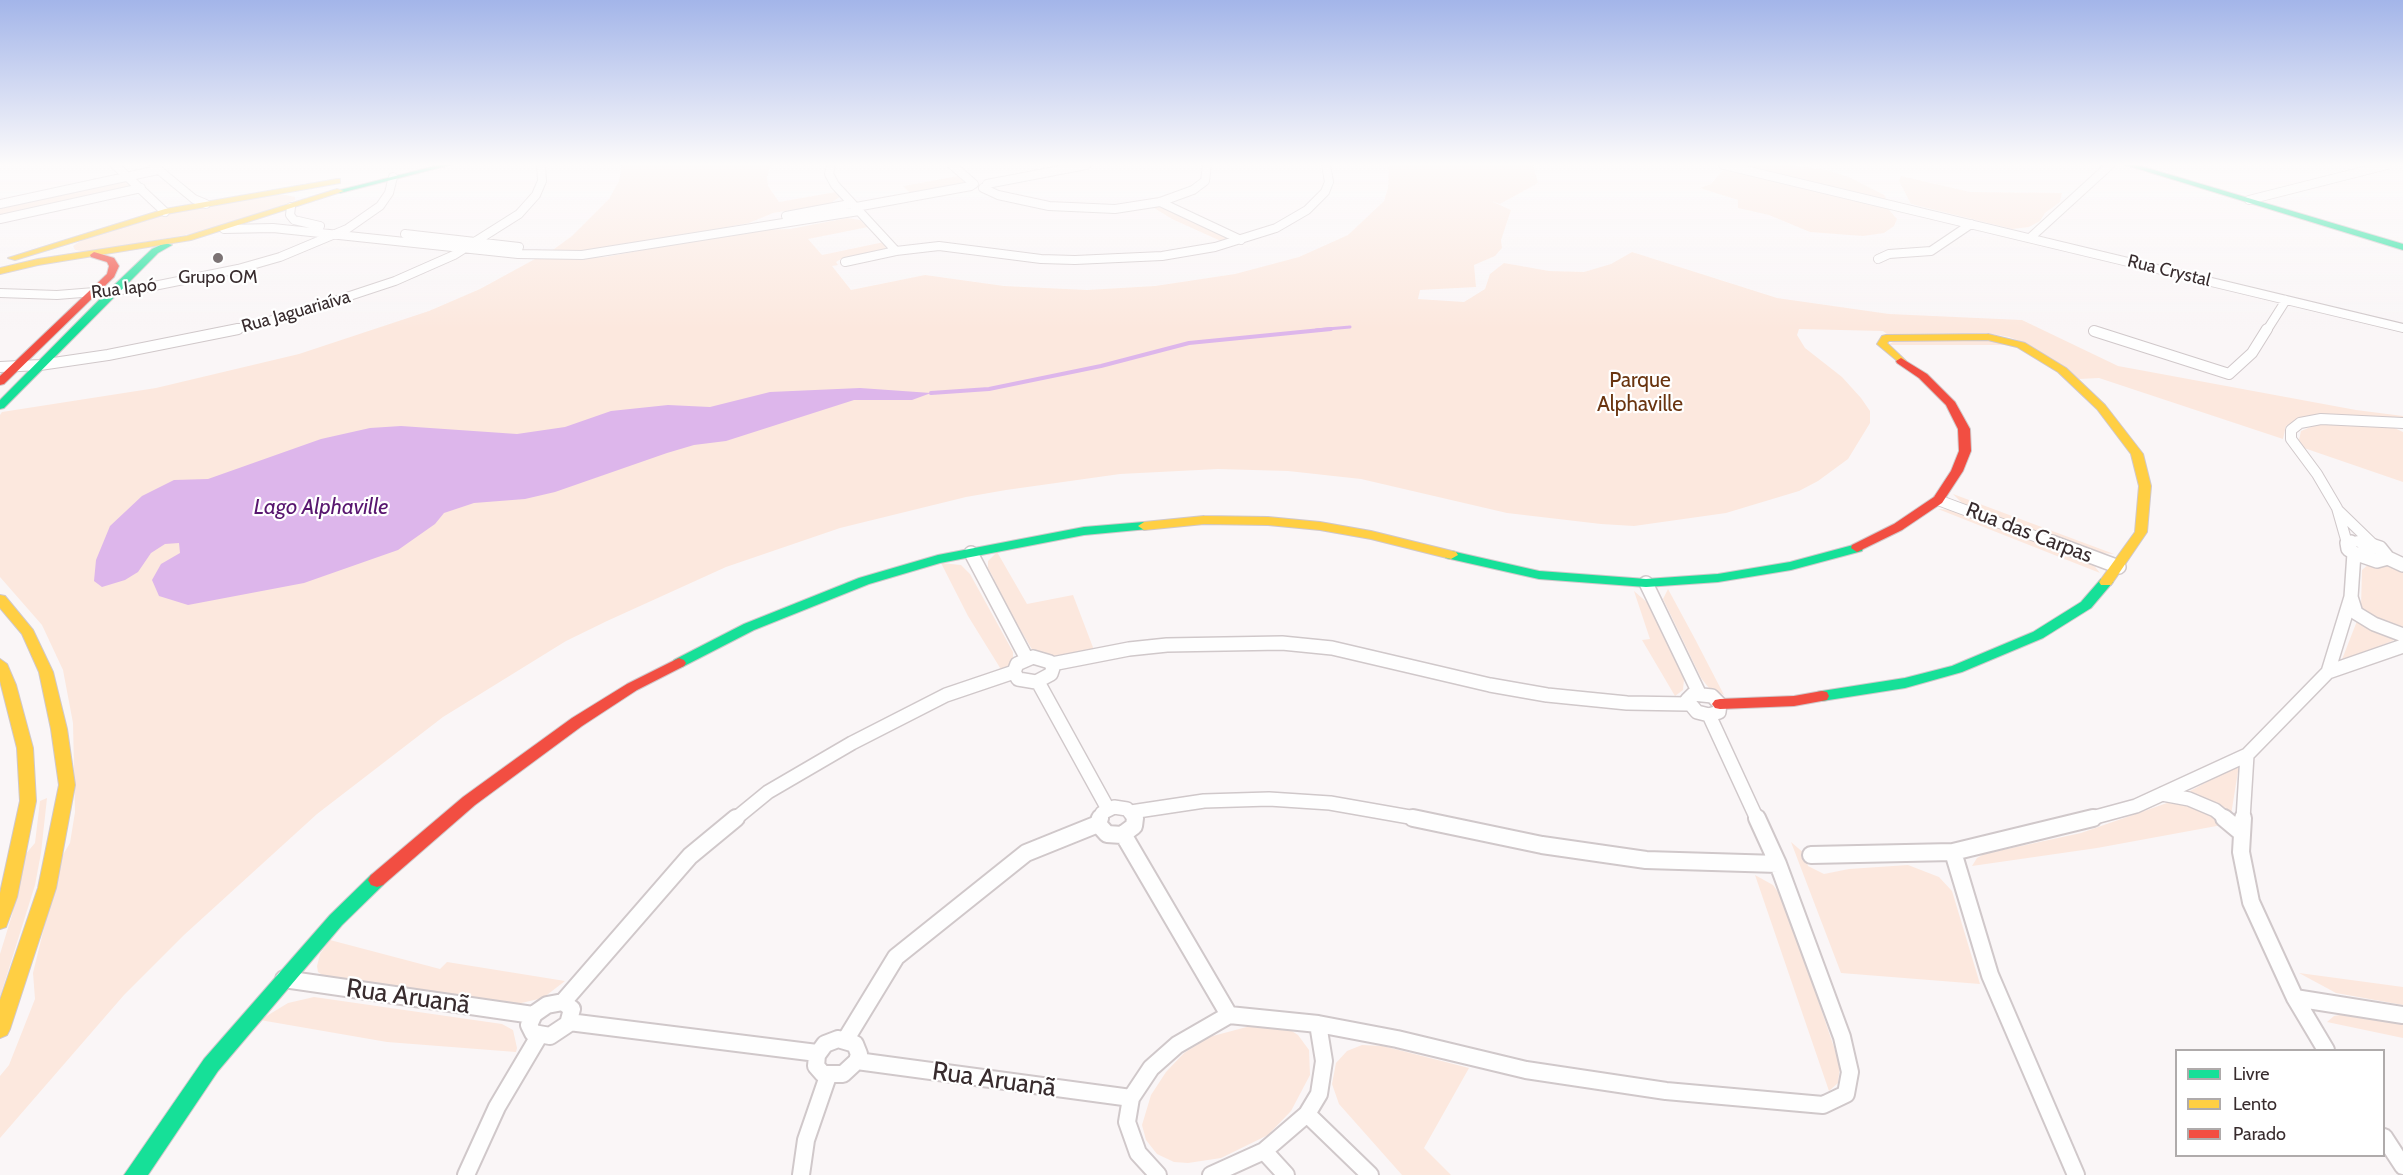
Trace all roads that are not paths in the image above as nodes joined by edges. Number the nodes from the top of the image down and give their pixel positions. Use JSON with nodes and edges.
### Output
{"nodes":[{"id":1,"x":139,"y":220,"type":"edge"},
{"id":2,"x":252,"y":220,"type":"edge"},
{"id":3,"x":298,"y":220,"type":"edge"},
{"id":4,"x":360,"y":220,"type":"edge"},
{"id":5,"x":511,"y":220,"type":"edge"},
{"id":6,"x":804,"y":220,"type":"edge"},
{"id":7,"x":867,"y":220,"type":"edge"},
{"id":8,"x":1198,"y":220,"type":"edge"},
{"id":9,"x":1290,"y":220,"type":"edge"},
{"id":10,"x":1954,"y":220,"type":"edge"},
{"id":11,"x":2050,"y":220,"type":"edge"},
{"id":12,"x":2314,"y":220,"type":"edge"},
{"id":13,"x":1971,"y":224,"type":"junction"},
{"id":14,"x":224,"y":229,"type":"junction"},
{"id":15,"x":347,"y":229,"type":"junction"},
{"id":16,"x":91,"y":234,"type":"junction"},
{"id":17,"x":334,"y":235,"type":"junction"},
{"id":18,"x":2030,"y":238,"type":"junction"},
{"id":19,"x":179,"y":240,"type":"junction"},
{"id":20,"x":1241,"y":240,"type":"junction"},
{"id":21,"x":480,"y":241,"type":"junction"},
{"id":22,"x":2403,"y":247,"type":"edge"},
{"id":23,"x":466,"y":249,"type":"junction"},
{"id":24,"x":896,"y":251,"type":"junction"},
{"id":25,"x":540,"y":253,"type":"junction"},
{"id":26,"x":84,"y":255,"type":"junction"},
{"id":27,"x":1878,"y":259,"type":"dead end"},
{"id":28,"x":0,"y":261,"type":"edge"},
{"id":29,"x":845,"y":262,"type":"dead end"},
{"id":30,"x":0,"y":271,"type":"edge"},
{"id":31,"x":112,"y":291,"type":"junction"},
{"id":32,"x":0,"y":293,"type":"edge"},
{"id":33,"x":91,"y":293,"type":"junction"},
{"id":34,"x":2286,"y":300,"type":"junction"},
{"id":35,"x":2403,"y":328,"type":"edge"},
{"id":36,"x":2094,"y":331,"type":"dead end"},
{"id":37,"x":40,"y":364,"type":"junction"},
{"id":38,"x":0,"y":367,"type":"edge"},
{"id":39,"x":15,"y":367,"type":"junction"},
{"id":40,"x":0,"y":382,"type":"edge"},
{"id":41,"x":0,"y":405,"type":"edge"},
{"id":42,"x":2403,"y":423,"type":"edge"},
{"id":43,"x":1938,"y":500,"type":"junction"},
{"id":44,"x":2337,"y":508,"type":"junction"},
{"id":45,"x":2350,"y":548,"type":"junction"},
{"id":46,"x":971,"y":553,"type":"junction"},
{"id":47,"x":2384,"y":553,"type":"junction"},
{"id":48,"x":2403,"y":565,"type":"edge"},
{"id":49,"x":2119,"y":567,"type":"junction"},
{"id":50,"x":1646,"y":583,"type":"junction"},
{"id":51,"x":2351,"y":597,"type":"junction"},
{"id":52,"x":0,"y":599,"type":"edge"},
{"id":53,"x":2403,"y":635,"type":"edge"},
{"id":54,"x":2403,"y":646,"type":"edge"},
{"id":55,"x":1027,"y":658,"type":"junction"},
{"id":56,"x":0,"y":664,"type":"edge"},
{"id":57,"x":1052,"y":664,"type":"junction"},
{"id":58,"x":1014,"y":672,"type":"junction"},
{"id":59,"x":2328,"y":672,"type":"junction"},
{"id":60,"x":1038,"y":682,"type":"junction"},
{"id":61,"x":1699,"y":693,"type":"junction"},
{"id":62,"x":1688,"y":704,"type":"junction"},
{"id":63,"x":1715,"y":709,"type":"junction"},
{"id":64,"x":2247,"y":755,"type":"junction"},
{"id":65,"x":2162,"y":794,"type":"junction"},
{"id":66,"x":1108,"y":809,"type":"junction"},
{"id":67,"x":1131,"y":812,"type":"junction"},
{"id":68,"x":1098,"y":824,"type":"junction"},
{"id":69,"x":2242,"y":833,"type":"junction"},
{"id":70,"x":1124,"y":834,"type":"junction"},
{"id":71,"x":1953,"y":852,"type":"junction"},
{"id":72,"x":1811,"y":855,"type":"dead end"},
{"id":73,"x":1778,"y":864,"type":"junction"},
{"id":74,"x":0,"y":922,"type":"edge"},
{"id":75,"x":284,"y":979,"type":"junction"},
{"id":76,"x":2295,"y":998,"type":"junction"},
{"id":77,"x":563,"y":1002,"type":"junction"},
{"id":78,"x":533,"y":1015,"type":"junction"},
{"id":79,"x":1229,"y":1015,"type":"junction"},
{"id":80,"x":2403,"y":1015,"type":"edge"},
{"id":81,"x":569,"y":1022,"type":"junction"},
{"id":82,"x":1318,"y":1024,"type":"junction"},
{"id":83,"x":0,"y":1029,"type":"edge"},
{"id":84,"x":539,"y":1036,"type":"junction"},
{"id":85,"x":846,"y":1039,"type":"junction"},
{"id":86,"x":2325,"y":1049,"type":"edge"},
{"id":87,"x":818,"y":1053,"type":"junction"},
{"id":88,"x":857,"y":1061,"type":"junction"},
{"id":89,"x":828,"y":1076,"type":"junction"},
{"id":90,"x":1131,"y":1098,"type":"junction"},
{"id":91,"x":1307,"y":1114,"type":"junction"},
{"id":92,"x":2385,"y":1139,"type":"edge"},
{"id":93,"x":1264,"y":1151,"type":"junction"},
{"id":94,"x":2403,"y":1166,"type":"edge"},
{"id":95,"x":135,"y":1175,"type":"edge"},
{"id":96,"x":466,"y":1175,"type":"edge"},
{"id":97,"x":801,"y":1175,"type":"edge"},
{"id":98,"x":1158,"y":1175,"type":"edge"},
{"id":99,"x":1211,"y":1175,"type":"edge"},
{"id":100,"x":1286,"y":1175,"type":"edge"},
{"id":101,"x":1370,"y":1175,"type":"edge"},
{"id":102,"x":2076,"y":1175,"type":"edge"}],
"edges":[{"from":1,"to":16,"type":"street"},
{"from":2,"to":14,"type":"street"},
{"from":3,"to":15,"type":"street"},
{"from":4,"to":15,"type":"street","name":"Rua Iapó"},
{"from":5,"to":21,"type":"street","name":"Rua Jaguariaíva"},
{"from":6,"to":25,"type":"street"},
{"from":7,"to":24,"type":"street"},
{"from":8,"to":20,"type":"street"},
{"from":9,"to":20,"type":"street"},
{"from":10,"to":13,"type":"street","name":"Rua Crystal"},
{"from":11,"to":18,"type":"street"},
{"from":12,"to":22,"type":"street"},
{"from":13,"to":18,"type":"street","name":"Rua Crystal"},
{"from":13,"to":27,"type":"street"},
{"from":14,"to":17,"type":"street"},
{"from":14,"to":19,"type":"street"},
{"from":15,"to":17,"type":"street","name":"Rua Iapó"},
{"from":15,"to":21,"type":"street"},
{"from":16,"to":26,"type":"street"},
{"from":16,"to":28,"type":"street"},
{"from":17,"to":23,"type":"street"},
{"from":17,"to":31,"type":"street","name":"Rua Iapó"},
{"from":18,"to":34,"type":"street","name":"Rua Crystal"},
{"from":19,"to":26,"type":"street"},
{"from":19,"to":31,"type":"street"},
{"from":20,"to":24,"type":"street"},
{"from":21,"to":23,"type":"street","name":"Rua Jaguariaíva"},
{"from":21,"to":25,"type":"street"},
{"from":23,"to":25,"type":"street"},
{"from":23,"to":37,"type":"street","name":"Rua Jaguariaíva"},
{"from":24,"to":29,"type":"street"},
{"from":26,"to":30,"type":"street"},
{"from":26,"to":33,"type":"street"},
{"from":31,"to":33,"type":"street","name":"Rua Iapó"},
{"from":31,"to":37,"type":"street"},
{"from":32,"to":33,"type":"street","name":"Rua Iapó"},
{"from":33,"to":39,"type":"street"},
{"from":34,"to":35,"type":"street","name":"Rua Crystal"},
{"from":34,"to":36,"type":"street"},
{"from":37,"to":39,"type":"street","name":"Rua Jaguariaíva"},
{"from":37,"to":41,"type":"street"},
{"from":38,"to":39,"type":"street","name":"Rua Jaguariaíva"},
{"from":39,"to":40,"type":"street"},
{"from":42,"to":44,"type":"street"},
{"from":43,"to":49,"type":"street","name":"Rua das Carpas"},
{"from":43,"to":49,"type":"street"},
{"from":43,"to":50,"type":"street"},
{"from":44,"to":45,"type":"street"},
{"from":44,"to":47,"type":"street"},
{"from":45,"to":47,"type":"street"},
{"from":45,"to":51,"type":"street"},
{"from":46,"to":50,"type":"street"},
{"from":46,"to":55,"type":"street"},
{"from":46,"to":75,"type":"street"},
{"from":47,"to":48,"type":"street"},
{"from":49,"to":63,"type":"street"},
{"from":50,"to":61,"type":"street"},
{"from":51,"to":53,"type":"street"},
{"from":51,"to":59,"type":"street"},
{"from":52,"to":83,"type":"street"},
{"from":54,"to":59,"type":"street"},
{"from":55,"to":57,"type":"street"},
{"from":55,"to":58,"type":"street"},
{"from":56,"to":74,"type":"street"},
{"from":57,"to":60,"type":"street"},
{"from":57,"to":62,"type":"street"},
{"from":58,"to":60,"type":"street"},
{"from":58,"to":77,"type":"street"},
{"from":59,"to":64,"type":"street"},
{"from":60,"to":66,"type":"street"},
{"from":61,"to":62,"type":"street"},
{"from":61,"to":63,"type":"street"},
{"from":62,"to":63,"type":"street"},
{"from":63,"to":73,"type":"street"},
{"from":64,"to":65,"type":"street"},
{"from":64,"to":69,"type":"street"},
{"from":65,"to":69,"type":"street"},
{"from":65,"to":71,"type":"street"},
{"from":66,"to":67,"type":"street"},
{"from":66,"to":68,"type":"street"},
{"from":67,"to":70,"type":"street"},
{"from":67,"to":73,"type":"street"},
{"from":68,"to":70,"type":"street"},
{"from":68,"to":85,"type":"street"},
{"from":69,"to":76,"type":"street"},
{"from":70,"to":79,"type":"street"},
{"from":71,"to":72,"type":"street"},
{"from":71,"to":102,"type":"street"},
{"from":73,"to":82,"type":"street"},
{"from":75,"to":78,"type":"street","name":"Rua Aruanã"},
{"from":75,"to":95,"type":"street"},
{"from":76,"to":80,"type":"street"},
{"from":76,"to":86,"type":"street"},
{"from":77,"to":78,"type":"street"},
{"from":77,"to":81,"type":"street"},
{"from":78,"to":84,"type":"street"},
{"from":79,"to":82,"type":"street"},
{"from":79,"to":90,"type":"street"},
{"from":81,"to":84,"type":"street"},
{"from":81,"to":87,"type":"street"},
{"from":82,"to":91,"type":"street"},
{"from":84,"to":96,"type":"street"},
{"from":85,"to":87,"type":"street"},
{"from":85,"to":88,"type":"street"},
{"from":87,"to":89,"type":"street"},
{"from":88,"to":89,"type":"street"},
{"from":88,"to":90,"type":"street","name":"Rua Aruanã"},
{"from":89,"to":97,"type":"street"},
{"from":90,"to":98,"type":"street"},
{"from":91,"to":93,"type":"street"},
{"from":91,"to":101,"type":"street"},
{"from":92,"to":94,"type":"street"},
{"from":93,"to":99,"type":"street"},
{"from":93,"to":100,"type":"street"}]}
